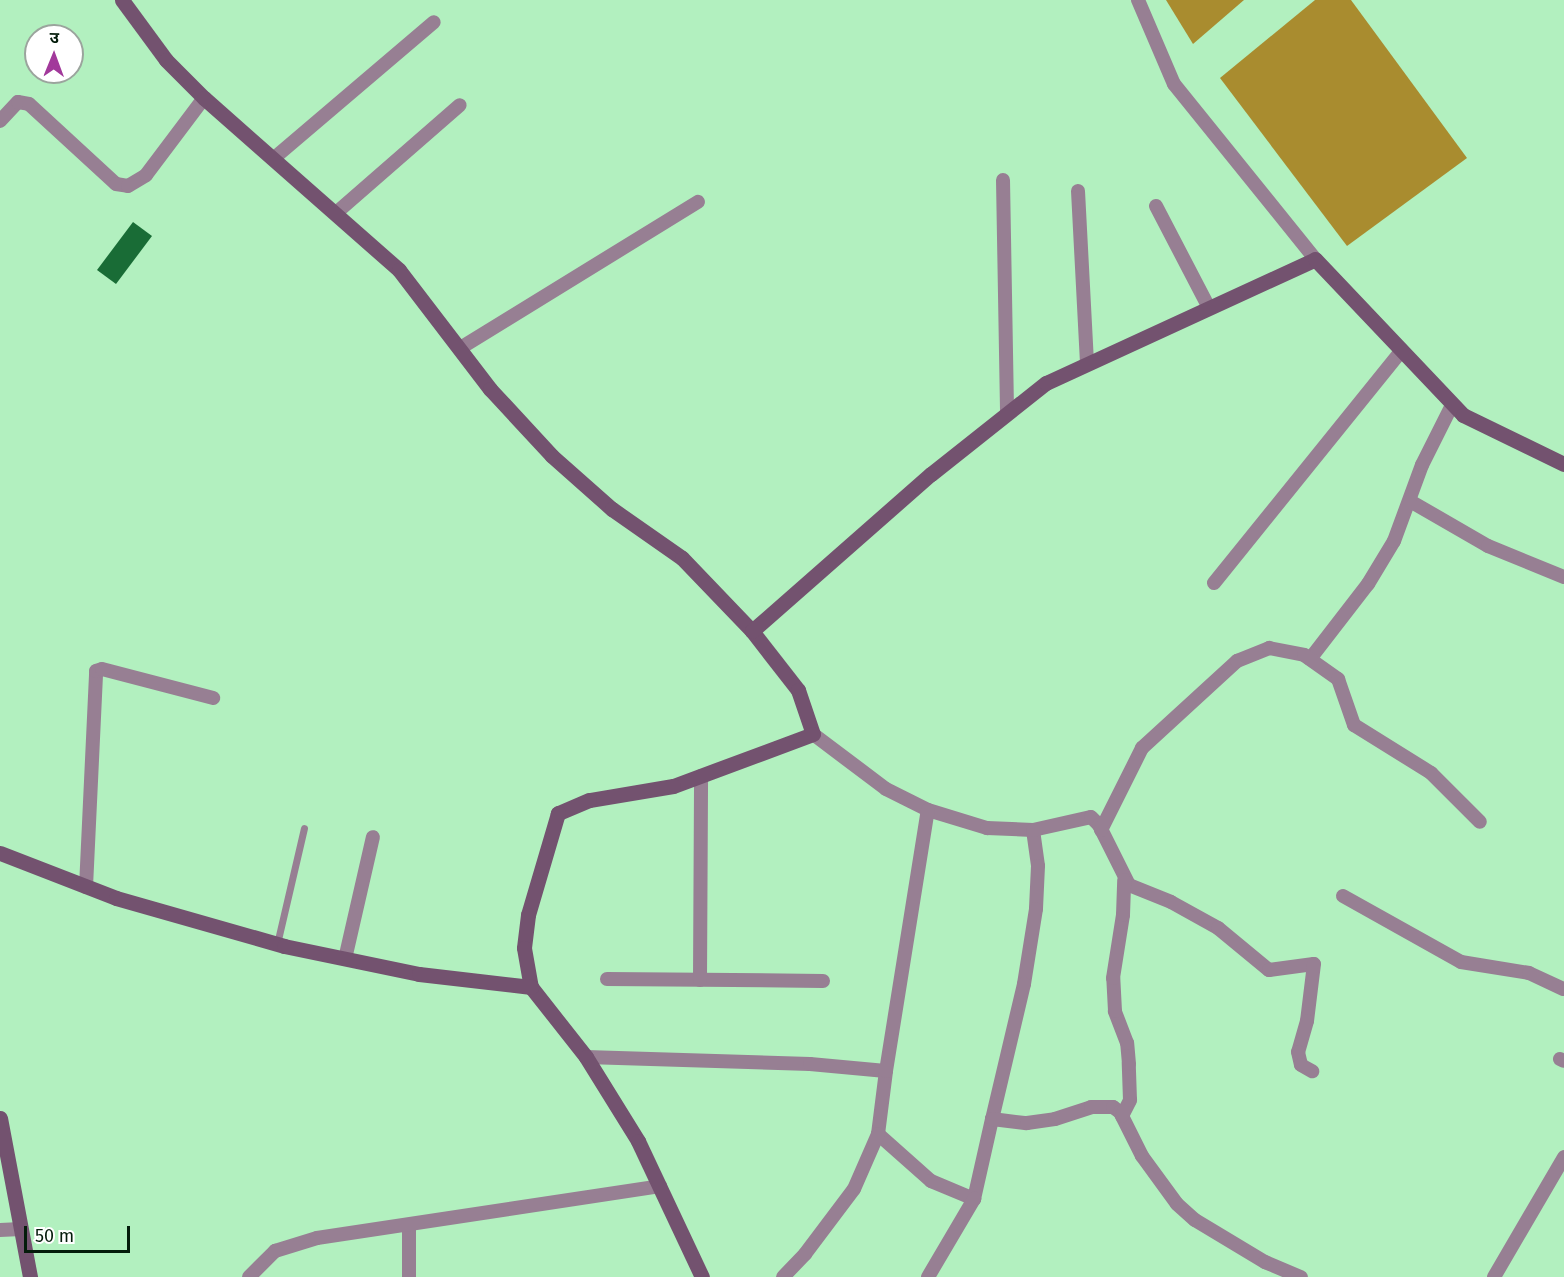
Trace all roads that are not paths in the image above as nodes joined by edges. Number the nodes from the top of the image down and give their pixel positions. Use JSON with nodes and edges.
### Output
{"nodes":[{"id":1,"x":122,"y":0,"type":"edge"},
{"id":2,"x":1138,"y":0,"type":"edge"},
{"id":3,"x":434,"y":22,"type":"dead end"},
{"id":4,"x":204,"y":98,"type":"junction"},
{"id":5,"x":460,"y":105,"type":"dead end"},
{"id":6,"x":0,"y":121,"type":"edge"},
{"id":7,"x":273,"y":159,"type":"junction"},
{"id":8,"x":1004,"y":180,"type":"dead end"},
{"id":9,"x":1078,"y":191,"type":"dead end"},
{"id":10,"x":698,"y":202,"type":"dead end"},
{"id":11,"x":1156,"y":206,"type":"dead end"},
{"id":12,"x":336,"y":213,"type":"junction"},
{"id":13,"x":1315,"y":259,"type":"junction"},
{"id":14,"x":1209,"y":308,"type":"junction"},
{"id":15,"x":462,"y":347,"type":"junction"},
{"id":16,"x":1402,"y":350,"type":"junction"},
{"id":17,"x":1087,"y":362,"type":"junction"},
{"id":18,"x":1452,"y":405,"type":"junction"},
{"id":19,"x":1007,"y":412,"type":"junction"},
{"id":20,"x":1564,"y":464,"type":"edge"},
{"id":21,"x":1410,"y":501,"type":"junction"},
{"id":22,"x":1564,"y":577,"type":"edge"},
{"id":23,"x":1214,"y":583,"type":"dead end"},
{"id":24,"x":752,"y":631,"type":"junction"},
{"id":25,"x":1310,"y":659,"type":"junction"},
{"id":26,"x":213,"y":698,"type":"dead end"},
{"id":27,"x":813,"y":734,"type":"junction"},
{"id":28,"x":701,"y":776,"type":"junction"},
{"id":29,"x":928,"y":810,"type":"junction"},
{"id":30,"x":1480,"y":822,"type":"dead end"},
{"id":31,"x":304,"y":828,"type":"dead end"},
{"id":32,"x":1033,"y":830,"type":"junction"},
{"id":33,"x":1101,"y":830,"type":"junction"},
{"id":34,"x":373,"y":837,"type":"dead end"},
{"id":35,"x":0,"y":853,"type":"edge"},
{"id":36,"x":1124,"y":880,"type":"junction"},
{"id":37,"x":86,"y":887,"type":"junction"},
{"id":38,"x":1343,"y":896,"type":"dead end"},
{"id":39,"x":277,"y":944,"type":"junction"},
{"id":40,"x":345,"y":959,"type":"junction"},
{"id":41,"x":607,"y":979,"type":"dead end"},
{"id":42,"x":700,"y":980,"type":"junction"},
{"id":43,"x":823,"y":981,"type":"dead end"},
{"id":44,"x":531,"y":987,"type":"junction"},
{"id":45,"x":1564,"y":989,"type":"edge"},
{"id":46,"x":586,"y":1057,"type":"junction"},
{"id":47,"x":886,"y":1071,"type":"junction"},
{"id":48,"x":1312,"y":1071,"type":"dead end"},
{"id":49,"x":1122,"y":1116,"type":"junction"},
{"id":50,"x":0,"y":1118,"type":"edge"},
{"id":51,"x":992,"y":1119,"type":"junction"},
{"id":52,"x":878,"y":1134,"type":"junction"},
{"id":53,"x":1564,"y":1157,"type":"edge"},
{"id":54,"x":660,"y":1186,"type":"junction"},
{"id":55,"x":974,"y":1199,"type":"junction"},
{"id":56,"x":409,"y":1225,"type":"junction"},
{"id":57,"x":21,"y":1229,"type":"junction"},
{"id":58,"x":0,"y":1230,"type":"edge"},
{"id":59,"x":30,"y":1277,"type":"edge"},
{"id":60,"x":249,"y":1277,"type":"edge"},
{"id":61,"x":409,"y":1277,"type":"edge"},
{"id":62,"x":702,"y":1277,"type":"edge"},
{"id":63,"x":783,"y":1277,"type":"edge"},
{"id":64,"x":928,"y":1277,"type":"edge"},
{"id":65,"x":1301,"y":1277,"type":"edge"},
{"id":66,"x":1494,"y":1277,"type":"edge"}],
"edges":[{"from":1,"to":4,"type":"street"},
{"from":2,"to":13,"type":"street"},
{"from":3,"to":7,"type":"street"},
{"from":4,"to":6,"type":"street"},
{"from":4,"to":7,"type":"street"},
{"from":5,"to":12,"type":"street"},
{"from":7,"to":12,"type":"street"},
{"from":8,"to":19,"type":"street"},
{"from":9,"to":17,"type":"street"},
{"from":10,"to":15,"type":"street"},
{"from":11,"to":14,"type":"street"},
{"from":12,"to":15,"type":"street"},
{"from":13,"to":14,"type":"street"},
{"from":13,"to":16,"type":"street"},
{"from":14,"to":17,"type":"street"},
{"from":15,"to":24,"type":"street"},
{"from":16,"to":18,"type":"street"},
{"from":16,"to":23,"type":"street"},
{"from":17,"to":19,"type":"street"},
{"from":18,"to":20,"type":"street"},
{"from":18,"to":21,"type":"street"},
{"from":19,"to":24,"type":"street"},
{"from":21,"to":22,"type":"street"},
{"from":21,"to":25,"type":"street"},
{"from":24,"to":27,"type":"street"},
{"from":25,"to":30,"type":"street"},
{"from":25,"to":33,"type":"street"},
{"from":26,"to":37,"type":"street"},
{"from":27,"to":28,"type":"street"},
{"from":27,"to":29,"type":"street"},
{"from":28,"to":42,"type":"street"},
{"from":28,"to":44,"type":"street"},
{"from":29,"to":32,"type":"street"},
{"from":29,"to":47,"type":"street"},
{"from":31,"to":39,"type":"lane"},
{"from":32,"to":33,"type":"street"},
{"from":32,"to":51,"type":"street"},
{"from":33,"to":36,"type":"street"},
{"from":34,"to":40,"type":"street"},
{"from":35,"to":37,"type":"street"},
{"from":36,"to":48,"type":"street"},
{"from":36,"to":49,"type":"street"},
{"from":37,"to":39,"type":"street"},
{"from":38,"to":45,"type":"street"},
{"from":39,"to":40,"type":"street"},
{"from":40,"to":44,"type":"street"},
{"from":41,"to":42,"type":"street"},
{"from":42,"to":43,"type":"street"},
{"from":44,"to":46,"type":"street"},
{"from":46,"to":47,"type":"street"},
{"from":46,"to":54,"type":"street"},
{"from":47,"to":52,"type":"street"},
{"from":49,"to":51,"type":"street"},
{"from":49,"to":65,"type":"street"},
{"from":50,"to":57,"type":"street"},
{"from":51,"to":55,"type":"street"},
{"from":52,"to":55,"type":"street"},
{"from":52,"to":63,"type":"street"},
{"from":53,"to":66,"type":"street"},
{"from":54,"to":56,"type":"street"},
{"from":54,"to":62,"type":"street"},
{"from":55,"to":64,"type":"street"},
{"from":56,"to":60,"type":"street"},
{"from":56,"to":61,"type":"street"},
{"from":57,"to":58,"type":"street"},
{"from":57,"to":59,"type":"street"}]}
